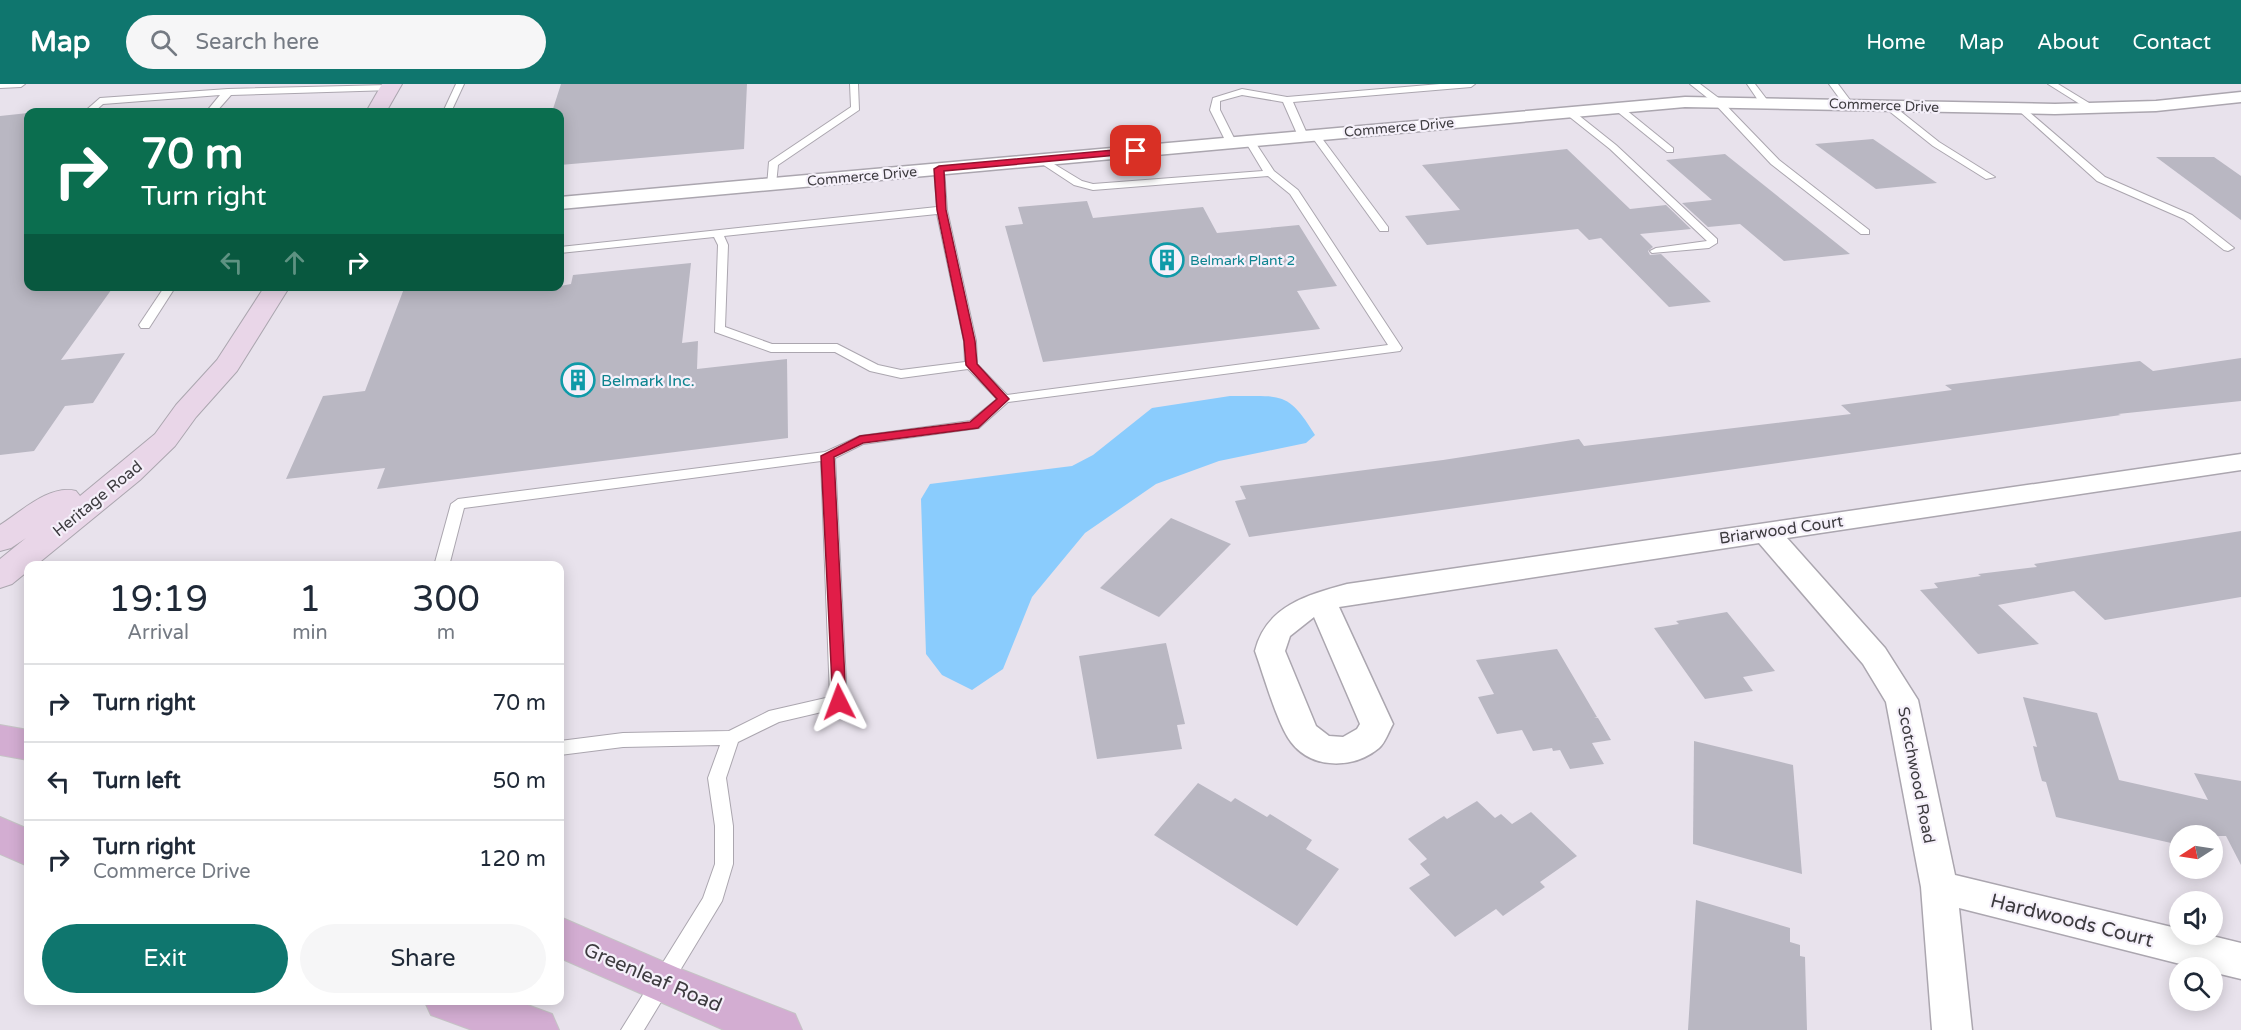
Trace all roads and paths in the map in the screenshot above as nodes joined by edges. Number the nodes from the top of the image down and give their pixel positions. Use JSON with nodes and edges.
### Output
{"nodes":[{"id":1,"x":21,"y":84,"type":"edge"},
{"id":2,"x":460,"y":84,"type":"edge"},
{"id":3,"x":854,"y":84,"type":"edge"},
{"id":4,"x":1471,"y":84,"type":"edge"},
{"id":5,"x":1694,"y":84,"type":"edge"},
{"id":6,"x":1751,"y":84,"type":"edge"},
{"id":7,"x":1833,"y":84,"type":"edge"},
{"id":8,"x":2052,"y":84,"type":"edge"},
{"id":9,"x":0,"y":86,"type":"edge"},
{"id":10,"x":391,"y":86,"type":"edge"},
{"id":11,"x":228,"y":92,"type":"junction"},
{"id":12,"x":2241,"y":97,"type":"edge"},
{"id":13,"x":1287,"y":100,"type":"junction"},
{"id":14,"x":1717,"y":101,"type":"junction"},
{"id":15,"x":1763,"y":101,"type":"junction"},
{"id":16,"x":1848,"y":104,"type":"junction"},
{"id":17,"x":1887,"y":105,"type":"junction"},
{"id":18,"x":1617,"y":107,"type":"junction"},
{"id":19,"x":93,"y":108,"type":"edge"},
{"id":20,"x":214,"y":108,"type":"edge"},
{"id":21,"x":378,"y":108,"type":"edge"},
{"id":22,"x":449,"y":108,"type":"edge"},
{"id":23,"x":2021,"y":108,"type":"junction"},
{"id":24,"x":2094,"y":109,"type":"junction"},
{"id":25,"x":1569,"y":112,"type":"junction"},
{"id":26,"x":1309,"y":135,"type":"junction"},
{"id":27,"x":1241,"y":141,"type":"junction"},
{"id":28,"x":1670,"y":150,"type":"dead end"},
{"id":29,"x":1041,"y":160,"type":"junction"},
{"id":30,"x":939,"y":169,"type":"junction"},
{"id":31,"x":1270,"y":173,"type":"junction"},
{"id":32,"x":1990,"y":177,"type":"dead end"},
{"id":33,"x":771,"y":184,"type":"junction"},
{"id":34,"x":564,"y":203,"type":"edge"},
{"id":35,"x":942,"y":210,"type":"junction"},
{"id":36,"x":1384,"y":229,"type":"dead end"},
{"id":37,"x":717,"y":232,"type":"junction"},
{"id":38,"x":1865,"y":232,"type":"dead end"},
{"id":39,"x":2228,"y":248,"type":"dead end"},
{"id":40,"x":564,"y":250,"type":"edge"},
{"id":41,"x":1656,"y":251,"type":"dead end"},
{"id":42,"x":168,"y":291,"type":"edge"},
{"id":43,"x":275,"y":291,"type":"edge"},
{"id":44,"x":145,"y":325,"type":"dead end"},
{"id":45,"x":971,"y":365,"type":"junction"},
{"id":46,"x":1004,"y":399,"type":"junction"},
{"id":47,"x":186,"y":411,"type":"junction"},
{"id":48,"x":828,"y":456,"type":"junction"},
{"id":49,"x":2241,"y":462,"type":"edge"},
{"id":50,"x":1765,"y":532,"type":"junction"},
{"id":51,"x":0,"y":540,"type":"edge"},
{"id":52,"x":442,"y":561,"type":"edge"},
{"id":53,"x":0,"y":576,"type":"edge"},
{"id":54,"x":1322,"y":602,"type":"dead end"},
{"id":55,"x":731,"y":738,"type":"junction"},
{"id":56,"x":0,"y":740,"type":"edge"},
{"id":57,"x":24,"y":744,"type":"edge"},
{"id":58,"x":564,"y":748,"type":"edge"},
{"id":59,"x":0,"y":834,"type":"edge"},
{"id":60,"x":24,"y":847,"type":"edge"},
{"id":61,"x":1939,"y":888,"type":"junction"},
{"id":62,"x":564,"y":939,"type":"edge"},
{"id":63,"x":2241,"y":961,"type":"edge"},
{"id":64,"x":662,"y":983,"type":"junction"},
{"id":65,"x":462,"y":1005,"type":"edge"},
{"id":66,"x":536,"y":1030,"type":"edge"},
{"id":67,"x":632,"y":1030,"type":"edge"},
{"id":68,"x":779,"y":1030,"type":"edge"},
{"id":69,"x":1952,"y":1030,"type":"edge"}],
"edges":[{"from":1,"to":9,"type":"lane"},
{"from":2,"to":22,"type":"lane"},
{"from":3,"to":33,"type":"lane"},
{"from":4,"to":13,"type":"lane"},
{"from":5,"to":14,"type":"lane"},
{"from":6,"to":15,"type":"lane"},
{"from":7,"to":16,"type":"lane"},
{"from":8,"to":24,"type":"lane"},
{"from":10,"to":11,"type":"lane"},
{"from":10,"to":21,"type":"main road"},
{"from":11,"to":19,"type":"lane"},
{"from":11,"to":20,"type":"lane"},
{"from":12,"to":24,"type":"street","name":"Commerce Drive"},
{"from":13,"to":26,"type":"lane"},
{"from":13,"to":27,"type":"lane"},
{"from":14,"to":15,"type":"street","name":"Commerce Drive"},
{"from":14,"to":18,"type":"street","name":"Commerce Drive"},
{"from":14,"to":38,"type":"lane"},
{"from":15,"to":16,"type":"street","name":"Commerce Drive"},
{"from":16,"to":17,"type":"street","name":"Commerce Drive"},
{"from":17,"to":23,"type":"street","name":"Commerce Drive"},
{"from":17,"to":32,"type":"lane"},
{"from":18,"to":25,"type":"street","name":"Commerce Drive"},
{"from":18,"to":28,"type":"lane"},
{"from":23,"to":24,"type":"street","name":"Commerce Drive"},
{"from":23,"to":39,"type":"lane"},
{"from":25,"to":26,"type":"street","name":"Commerce Drive"},
{"from":25,"to":41,"type":"lane"},
{"from":26,"to":27,"type":"street","name":"Commerce Drive"},
{"from":26,"to":36,"type":"lane"},
{"from":27,"to":29,"type":"street","name":"Commerce Drive"},
{"from":27,"to":31,"type":"lane"},
{"from":29,"to":30,"type":"street","name":"Commerce Drive"},
{"from":29,"to":31,"type":"lane"},
{"from":30,"to":33,"type":"street","name":"Commerce Drive"},
{"from":30,"to":35,"type":"lane"},
{"from":31,"to":46,"type":"lane"},
{"from":33,"to":34,"type":"street","name":"Commerce Drive"},
{"from":35,"to":37,"type":"lane"},
{"from":35,"to":45,"type":"lane"},
{"from":37,"to":40,"type":"lane"},
{"from":37,"to":45,"type":"lane"},
{"from":42,"to":44,"type":"lane"},
{"from":43,"to":47,"type":"main road","name":"Heritage Road"},
{"from":45,"to":46,"type":"lane"},
{"from":46,"to":48,"type":"lane"},
{"from":47,"to":51,"type":"main road","name":"Heritage Road"},
{"from":47,"to":53,"type":"main road","name":"Heritage Road"},
{"from":48,"to":52,"type":"lane"},
{"from":48,"to":55,"type":"lane"},
{"from":49,"to":50,"type":"street","name":"Briarwood Court"},
{"from":50,"to":54,"type":"street","name":"Briarwood Court"},
{"from":50,"to":61,"type":"street","name":"Scotchwood Road"},
{"from":55,"to":58,"type":"lane"},
{"from":55,"to":64,"type":"lane"},
{"from":56,"to":57,"type":"main road"},
{"from":59,"to":60,"type":"main road"},
{"from":61,"to":63,"type":"street","name":"Hardwoods Court"},
{"from":61,"to":69,"type":"street","name":"Scotchwood Road"},
{"from":62,"to":64,"type":"main road","name":"Greenleaf Road"},
{"from":64,"to":67,"type":"lane"},
{"from":64,"to":68,"type":"main road","name":"Greenleaf Road"},
{"from":65,"to":66,"type":"main road"}]}
